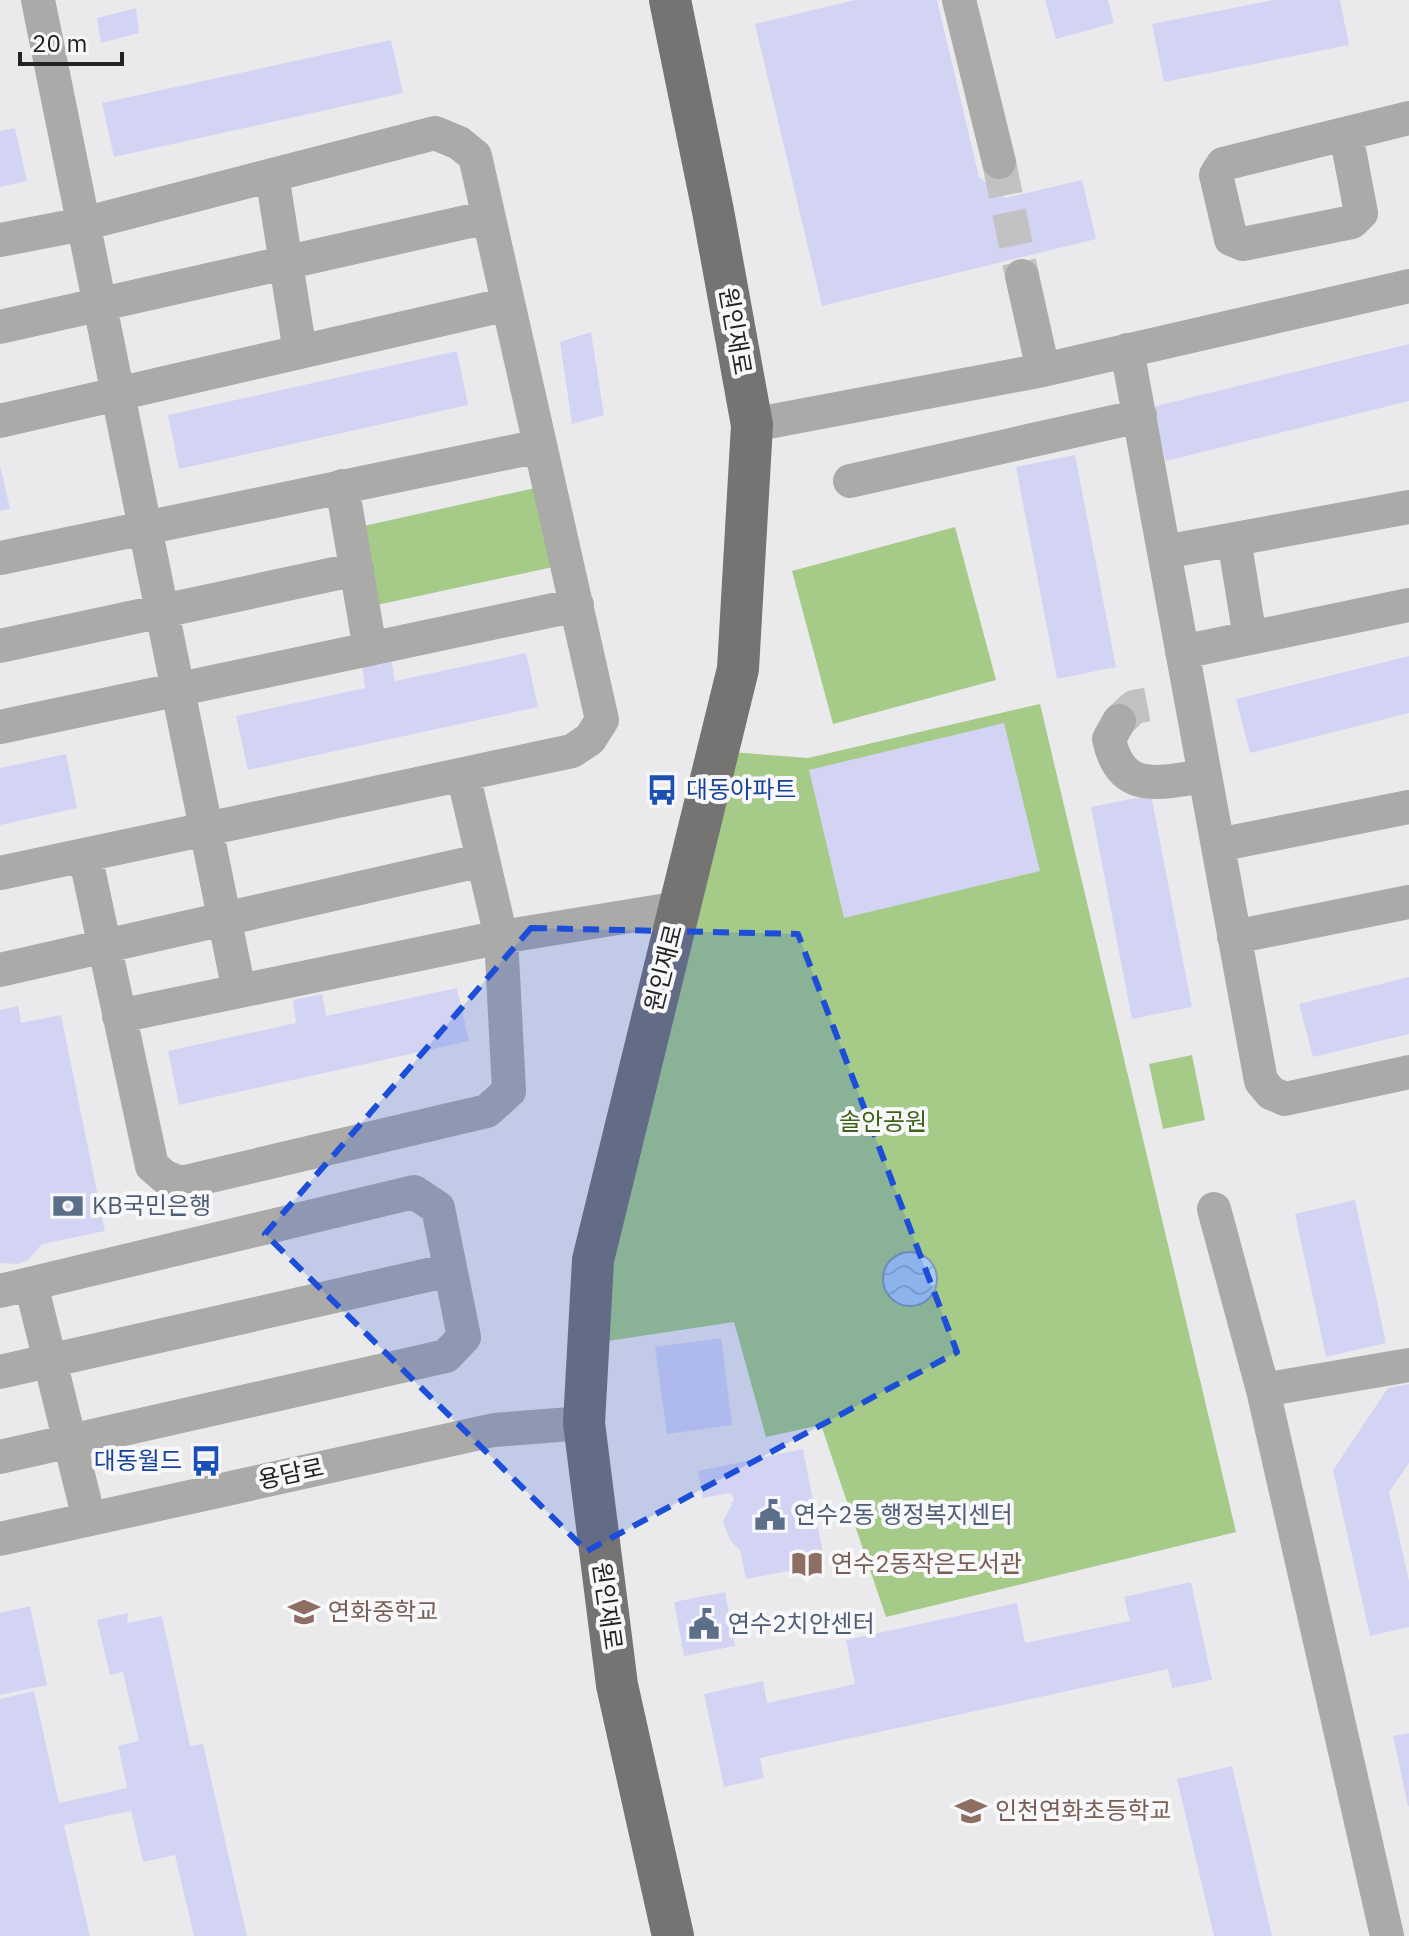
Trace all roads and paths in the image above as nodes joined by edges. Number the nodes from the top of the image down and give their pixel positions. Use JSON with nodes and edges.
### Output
{"nodes":[{"id":1,"x":38,"y":0,"type":"edge"},
{"id":2,"x":670,"y":0,"type":"edge"},
{"id":3,"x":959,"y":0,"type":"edge"},
{"id":4,"x":1409,"y":118,"type":"edge"},
{"id":5,"x":1346,"y":134,"type":"dead end"},
{"id":6,"x":999,"y":162,"type":"tunnel mouth"},
{"id":7,"x":272,"y":175,"type":"junction"},
{"id":8,"x":488,"y":217,"type":"junction"},
{"id":9,"x":83,"y":224,"type":"junction"},
{"id":10,"x":0,"y":240,"type":"edge"},
{"id":11,"x":286,"y":263,"type":"junction"},
{"id":12,"x":1022,"y":276,"type":"tunnel mouth"},
{"id":13,"x":1409,"y":286,"type":"edge"},
{"id":14,"x":508,"y":304,"type":"junction"},
{"id":15,"x":100,"y":306,"type":"junction"},
{"id":16,"x":0,"y":327,"type":"edge"},
{"id":17,"x":1127,"y":350,"type":"junction"},
{"id":18,"x":300,"y":352,"type":"junction"},
{"id":19,"x":1043,"y":370,"type":"junction"},
{"id":20,"x":118,"y":393,"type":"junction"},
{"id":21,"x":1140,"y":416,"type":"junction"},
{"id":22,"x":0,"y":421,"type":"edge"},
{"id":23,"x":752,"y":425,"type":"junction"},
{"id":24,"x":540,"y":446,"type":"junction"},
{"id":25,"x":850,"y":481,"type":"dead end"},
{"id":26,"x":342,"y":486,"type":"junction"},
{"id":27,"x":1409,"y":507,"type":"edge"},
{"id":28,"x":145,"y":527,"type":"junction"},
{"id":29,"x":1234,"y":539,"type":"junction"},
{"id":30,"x":1164,"y":552,"type":"junction"},
{"id":31,"x":0,"y":558,"type":"edge"},
{"id":32,"x":357,"y":569,"type":"junction"},
{"id":33,"x":577,"y":605,"type":"junction"},
{"id":34,"x":1409,"y":605,"type":"edge"},
{"id":35,"x":162,"y":612,"type":"junction"},
{"id":36,"x":1250,"y":638,"type":"junction"},
{"id":37,"x":0,"y":646,"type":"edge"},
{"id":38,"x":370,"y":649,"type":"junction"},
{"id":39,"x":1182,"y":652,"type":"junction"},
{"id":40,"x":178,"y":690,"type":"junction"},
{"id":41,"x":1119,"y":721,"type":"dead end"},
{"id":42,"x":0,"y":727,"type":"edge"},
{"id":43,"x":463,"y":774,"type":"junction"},
{"id":44,"x":1205,"y":776,"type":"junction"},
{"id":45,"x":1409,"y":807,"type":"edge"},
{"id":46,"x":206,"y":829,"type":"junction"},
{"id":47,"x":1218,"y":845,"type":"junction"},
{"id":48,"x":85,"y":855,"type":"junction"},
{"id":49,"x":483,"y":860,"type":"junction"},
{"id":50,"x":0,"y":873,"type":"edge"},
{"id":51,"x":1409,"y":902,"type":"edge"},
{"id":52,"x":679,"y":908,"type":"junction"},
{"id":53,"x":225,"y":920,"type":"junction"},
{"id":54,"x":501,"y":937,"type":"junction"},
{"id":55,"x":1234,"y":937,"type":"junction"},
{"id":56,"x":104,"y":947,"type":"junction"},
{"id":57,"x":0,"y":970,"type":"edge"},
{"id":58,"x":239,"y":991,"type":"junction"},
{"id":59,"x":119,"y":1016,"type":"junction"},
{"id":60,"x":1409,"y":1072,"type":"edge"},
{"id":61,"x":1214,"y":1209,"type":"dead end"},
{"id":62,"x":450,"y":1270,"type":"junction"},
{"id":63,"x":16,"y":1287,"type":"edge"},
{"id":64,"x":52,"y":1361,"type":"junction"},
{"id":65,"x":1409,"y":1365,"type":"edge"},
{"id":66,"x":0,"y":1372,"type":"edge"},
{"id":67,"x":1263,"y":1390,"type":"junction"},
{"id":68,"x":584,"y":1423,"type":"junction"},
{"id":69,"x":71,"y":1441,"type":"junction"},
{"id":70,"x":0,"y":1457,"type":"edge"},
{"id":71,"x":89,"y":1519,"type":"junction"},
{"id":72,"x":0,"y":1539,"type":"edge"},
{"id":73,"x":673,"y":1936,"type":"edge"},
{"id":74,"x":1387,"y":1936,"type":"edge"}],
"edges":[{"from":1,"to":9,"type":"street"},
{"from":2,"to":23,"type":"main road","name":"원인재로"},
{"from":3,"to":6,"type":"street"},
{"from":4,"to":5,"type":"street"},
{"from":7,"to":8,"type":"street"},
{"from":7,"to":9,"type":"street"},
{"from":7,"to":11,"type":"street"},
{"from":8,"to":11,"type":"street"},
{"from":8,"to":14,"type":"street"},
{"from":9,"to":10,"type":"street"},
{"from":9,"to":15,"type":"street"},
{"from":11,"to":15,"type":"street"},
{"from":11,"to":18,"type":"street"},
{"from":12,"to":19,"type":"street"},
{"from":13,"to":17,"type":"street"},
{"from":14,"to":18,"type":"street"},
{"from":14,"to":24,"type":"street"},
{"from":15,"to":16,"type":"street"},
{"from":15,"to":20,"type":"street"},
{"from":17,"to":19,"type":"street"},
{"from":17,"to":21,"type":"street"},
{"from":18,"to":20,"type":"street"},
{"from":19,"to":23,"type":"street"},
{"from":20,"to":22,"type":"street"},
{"from":20,"to":28,"type":"street"},
{"from":21,"to":25,"type":"street"},
{"from":21,"to":30,"type":"street"},
{"from":23,"to":52,"type":"main road","name":"원인재로"},
{"from":24,"to":26,"type":"street"},
{"from":24,"to":33,"type":"street"},
{"from":26,"to":28,"type":"street"},
{"from":26,"to":32,"type":"street"},
{"from":27,"to":29,"type":"street"},
{"from":28,"to":31,"type":"street"},
{"from":28,"to":35,"type":"street"},
{"from":29,"to":30,"type":"street"},
{"from":29,"to":36,"type":"street"},
{"from":30,"to":39,"type":"street"},
{"from":32,"to":35,"type":"street"},
{"from":32,"to":38,"type":"street"},
{"from":33,"to":38,"type":"street"},
{"from":33,"to":43,"type":"street"},
{"from":34,"to":36,"type":"street"},
{"from":35,"to":37,"type":"street"},
{"from":35,"to":40,"type":"street"},
{"from":36,"to":39,"type":"street"},
{"from":38,"to":40,"type":"street"},
{"from":39,"to":44,"type":"street"},
{"from":40,"to":42,"type":"street"},
{"from":40,"to":46,"type":"street"},
{"from":41,"to":44,"type":"street"},
{"from":43,"to":46,"type":"street"},
{"from":43,"to":49,"type":"street"},
{"from":44,"to":47,"type":"street"},
{"from":45,"to":47,"type":"street"},
{"from":46,"to":48,"type":"street"},
{"from":46,"to":53,"type":"street"},
{"from":47,"to":55,"type":"street"},
{"from":48,"to":50,"type":"street"},
{"from":48,"to":56,"type":"street"},
{"from":49,"to":53,"type":"street"},
{"from":49,"to":54,"type":"street"},
{"from":51,"to":55,"type":"street"},
{"from":52,"to":54,"type":"street"},
{"from":52,"to":68,"type":"main road","name":"원인재로"},
{"from":53,"to":56,"type":"street"},
{"from":53,"to":58,"type":"street"},
{"from":54,"to":58,"type":"street"},
{"from":54,"to":59,"type":"street"},
{"from":55,"to":60,"type":"street"},
{"from":56,"to":57,"type":"street"},
{"from":56,"to":59,"type":"street"},
{"from":58,"to":59,"type":"street"},
{"from":61,"to":67,"type":"street"},
{"from":62,"to":63,"type":"street"},
{"from":62,"to":64,"type":"street"},
{"from":62,"to":69,"type":"street"},
{"from":63,"to":64,"type":"street"},
{"from":64,"to":66,"type":"street"},
{"from":64,"to":69,"type":"street"},
{"from":65,"to":67,"type":"street"},
{"from":67,"to":74,"type":"street"},
{"from":68,"to":71,"type":"street","name":"용담로"},
{"from":68,"to":73,"type":"main road","name":"원인재로"},
{"from":69,"to":70,"type":"street"},
{"from":69,"to":71,"type":"street"},
{"from":71,"to":72,"type":"street","name":"용담로"}]}
